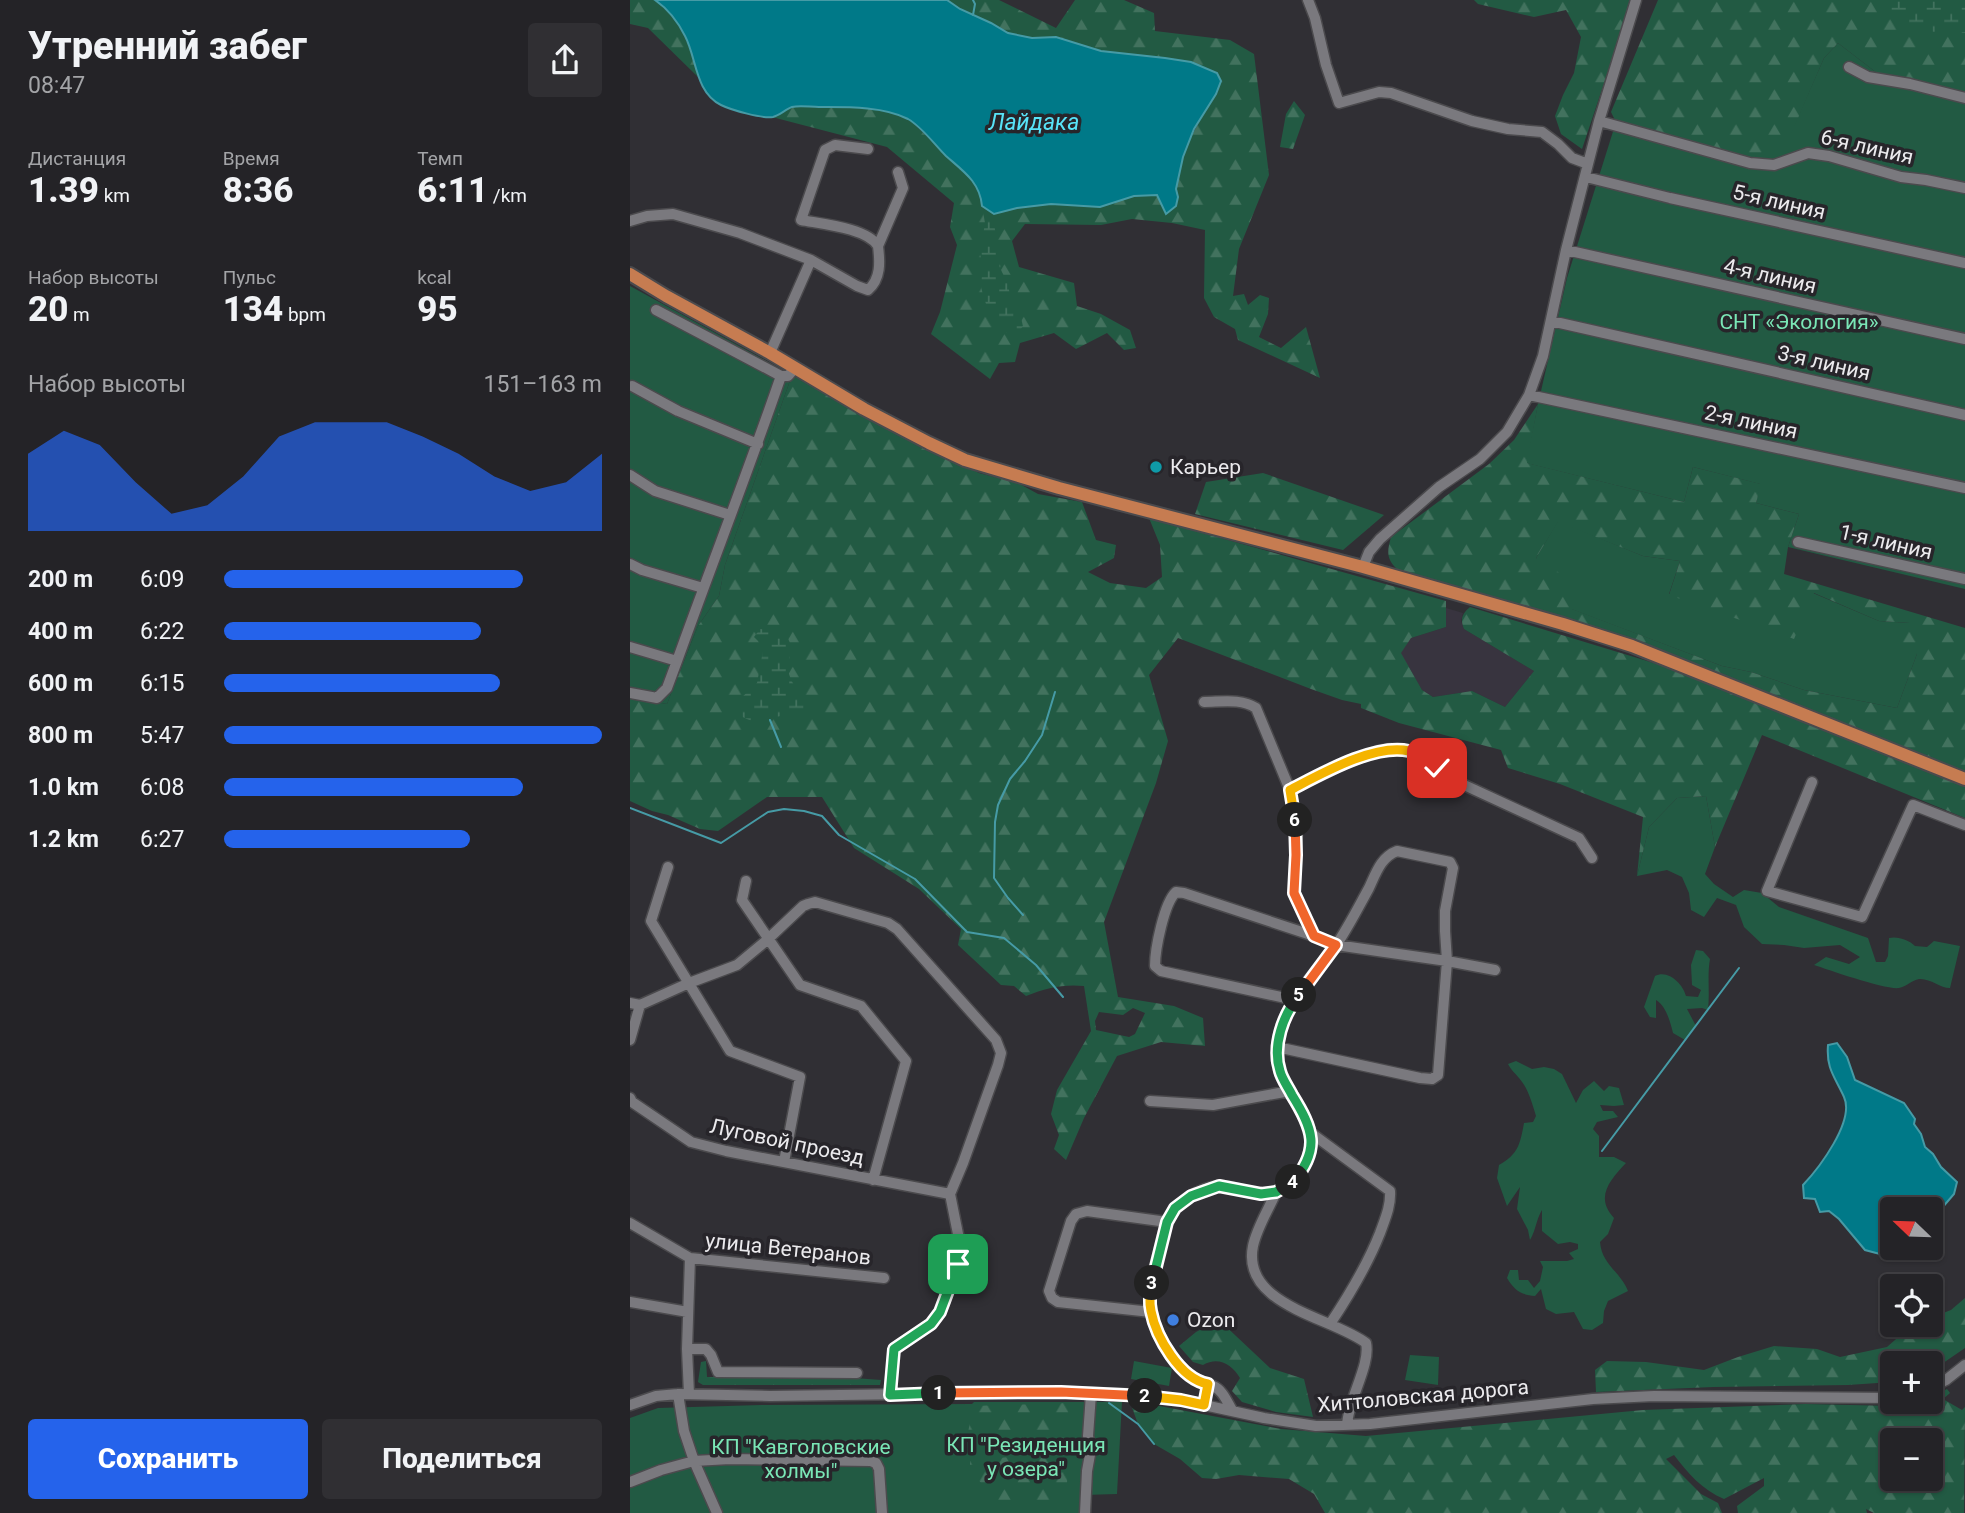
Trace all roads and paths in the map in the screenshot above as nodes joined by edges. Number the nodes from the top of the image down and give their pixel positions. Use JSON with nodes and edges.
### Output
{"nodes":[{"id":1,"x":1308,"y":0,"type":"edge"},
{"id":2,"x":1636,"y":0,"type":"edge"},
{"id":3,"x":1849,"y":67,"type":"dead end"},
{"id":4,"x":1965,"y":98,"type":"edge"},
{"id":5,"x":1600,"y":121,"type":"junction"},
{"id":6,"x":868,"y":149,"type":"dead end"},
{"id":7,"x":1588,"y":164,"type":"junction"},
{"id":8,"x":898,"y":172,"type":"dead end"},
{"id":9,"x":1586,"y":177,"type":"junction"},
{"id":10,"x":1965,"y":188,"type":"edge"},
{"id":11,"x":630,"y":221,"type":"edge"},
{"id":12,"x":878,"y":246,"type":"junction"},
{"id":13,"x":1566,"y":250,"type":"junction"},
{"id":14,"x":811,"y":260,"type":"junction"},
{"id":15,"x":1965,"y":264,"type":"edge"},
{"id":16,"x":630,"y":274,"type":"edge"},
{"id":17,"x":656,"y":310,"type":"dead end"},
{"id":18,"x":1551,"y":321,"type":"junction"},
{"id":19,"x":1965,"y":339,"type":"edge"},
{"id":20,"x":770,"y":353,"type":"junction"},
{"id":21,"x":795,"y":368,"type":"junction"},
{"id":22,"x":780,"y":376,"type":"junction"},
{"id":23,"x":632,"y":386,"type":"dead end"},
{"id":24,"x":1529,"y":395,"type":"junction"},
{"id":25,"x":1965,"y":415,"type":"edge"},
{"id":26,"x":758,"y":444,"type":"junction"},
{"id":27,"x":630,"y":475,"type":"edge"},
{"id":28,"x":1965,"y":488,"type":"edge"},
{"id":29,"x":730,"y":516,"type":"junction"},
{"id":30,"x":1798,"y":542,"type":"dead end"},
{"id":31,"x":630,"y":564,"type":"edge"},
{"id":32,"x":1363,"y":567,"type":"junction"},
{"id":33,"x":1965,"y":579,"type":"edge"},
{"id":34,"x":703,"y":588,"type":"junction"},
{"id":35,"x":630,"y":647,"type":"edge"},
{"id":36,"x":677,"y":662,"type":"junction"},
{"id":37,"x":630,"y":693,"type":"edge"},
{"id":38,"x":1204,"y":702,"type":"dead end"},
{"id":39,"x":1965,"y":779,"type":"edge"},
{"id":40,"x":1812,"y":782,"type":"dead end"},
{"id":41,"x":1290,"y":790,"type":"junction"},
{"id":42,"x":1965,"y":825,"type":"edge"},
{"id":43,"x":1592,"y":858,"type":"dead end"},
{"id":44,"x":668,"y":867,"type":"dead end"},
{"id":45,"x":746,"y":881,"type":"dead end"},
{"id":46,"x":1314,"y":936,"type":"junction"},
{"id":47,"x":768,"y":940,"type":"junction"},
{"id":48,"x":1336,"y":945,"type":"junction"},
{"id":49,"x":1447,"y":961,"type":"junction"},
{"id":50,"x":1495,"y":970,"type":"dead end"},
{"id":51,"x":688,"y":983,"type":"junction"},
{"id":52,"x":1295,"y":1000,"type":"junction"},
{"id":53,"x":635,"y":1004,"type":"edge"},
{"id":54,"x":630,"y":1040,"type":"edge"},
{"id":55,"x":1277,"y":1046,"type":"junction"},
{"id":56,"x":1290,"y":1091,"type":"junction"},
{"id":57,"x":630,"y":1098,"type":"edge"},
{"id":58,"x":1150,"y":1101,"type":"dead end"},
{"id":59,"x":1311,"y":1133,"type":"junction"},
{"id":60,"x":784,"y":1162,"type":"junction"},
{"id":61,"x":873,"y":1180,"type":"junction"},
{"id":62,"x":1276,"y":1192,"type":"junction"},
{"id":63,"x":950,"y":1194,"type":"junction"},
{"id":64,"x":1167,"y":1222,"type":"junction"},
{"id":65,"x":630,"y":1223,"type":"edge"},
{"id":66,"x":690,"y":1258,"type":"junction"},
{"id":67,"x":884,"y":1278,"type":"dead end"},
{"id":68,"x":630,"y":1303,"type":"edge"},
{"id":69,"x":688,"y":1312,"type":"junction"},
{"id":70,"x":1151,"y":1312,"type":"junction"},
{"id":71,"x":1330,"y":1324,"type":"junction"},
{"id":72,"x":687,"y":1349,"type":"junction"},
{"id":73,"x":1965,"y":1365,"type":"edge"},
{"id":74,"x":857,"y":1373,"type":"dead end"},
{"id":75,"x":1943,"y":1382,"type":"edge"},
{"id":76,"x":1208,"y":1384,"type":"junction"},
{"id":77,"x":678,"y":1394,"type":"junction"},
{"id":78,"x":689,"y":1394,"type":"junction"},
{"id":79,"x":1091,"y":1394,"type":"junction"},
{"id":80,"x":890,"y":1395,"type":"junction"},
{"id":81,"x":1880,"y":1398,"type":"edge"},
{"id":82,"x":630,"y":1405,"type":"edge"},
{"id":83,"x":1204,"y":1405,"type":"junction"},
{"id":84,"x":1232,"y":1410,"type":"junction"},
{"id":85,"x":1347,"y":1425,"type":"junction"},
{"id":86,"x":694,"y":1461,"type":"junction"},
{"id":87,"x":630,"y":1482,"type":"edge"},
{"id":88,"x":717,"y":1513,"type":"edge"},
{"id":89,"x":882,"y":1513,"type":"edge"},
{"id":90,"x":1086,"y":1513,"type":"edge"}],
"edges":[{"from":1,"to":7,"type":"street"},
{"from":2,"to":5,"type":"street"},
{"from":3,"to":4,"type":"street"},
{"from":5,"to":7,"type":"street"},
{"from":5,"to":10,"type":"street","name":"6-я линия"},
{"from":6,"to":12,"type":"street"},
{"from":7,"to":9,"type":"street"},
{"from":8,"to":12,"type":"street"},
{"from":9,"to":13,"type":"street"},
{"from":9,"to":15,"type":"street","name":"5-я линия"},
{"from":11,"to":14,"type":"street"},
{"from":12,"to":14,"type":"street"},
{"from":13,"to":18,"type":"street"},
{"from":13,"to":19,"type":"street","name":"4-я линия"},
{"from":14,"to":20,"type":"street"},
{"from":16,"to":20,"type":"main road"},
{"from":17,"to":22,"type":"street"},
{"from":18,"to":24,"type":"street"},
{"from":18,"to":25,"type":"street","name":"3-я линия"},
{"from":20,"to":21,"type":"main road"},
{"from":21,"to":22,"type":"street"},
{"from":21,"to":32,"type":"main road"},
{"from":22,"to":26,"type":"street"},
{"from":23,"to":26,"type":"street"},
{"from":24,"to":28,"type":"street","name":"2-я линия"},
{"from":24,"to":32,"type":"street"},
{"from":26,"to":29,"type":"street"},
{"from":27,"to":29,"type":"street"},
{"from":29,"to":34,"type":"street"},
{"from":30,"to":33,"type":"street","name":"1-я линия"},
{"from":31,"to":34,"type":"street"},
{"from":32,"to":39,"type":"main road"},
{"from":34,"to":36,"type":"street"},
{"from":35,"to":36,"type":"street"},
{"from":36,"to":37,"type":"street"},
{"from":38,"to":41,"type":"street"},
{"from":40,"to":42,"type":"street"},
{"from":41,"to":43,"type":"street"},
{"from":41,"to":46,"type":"street"},
{"from":44,"to":51,"type":"street"},
{"from":45,"to":47,"type":"street"},
{"from":46,"to":48,"type":"street"},
{"from":46,"to":52,"type":"street"},
{"from":47,"to":51,"type":"street"},
{"from":47,"to":61,"type":"street"},
{"from":47,"to":63,"type":"street"},
{"from":48,"to":49,"type":"street"},
{"from":48,"to":49,"type":"street"},
{"from":48,"to":52,"type":"street"},
{"from":49,"to":50,"type":"street"},
{"from":49,"to":55,"type":"street"},
{"from":51,"to":53,"type":"street"},
{"from":51,"to":60,"type":"street"},
{"from":52,"to":55,"type":"street"},
{"from":53,"to":54,"type":"street"},
{"from":55,"to":56,"type":"street"},
{"from":56,"to":58,"type":"street"},
{"from":56,"to":59,"type":"street"},
{"from":57,"to":60,"type":"street","name":"Луговой проезд"},
{"from":59,"to":62,"type":"street"},
{"from":59,"to":71,"type":"street"},
{"from":60,"to":61,"type":"street","name":"Луговой проезд"},
{"from":61,"to":63,"type":"street","name":"Луговой проезд"},
{"from":62,"to":64,"type":"street"},
{"from":62,"to":71,"type":"street"},
{"from":63,"to":80,"type":"street"},
{"from":64,"to":70,"type":"street"},
{"from":64,"to":70,"type":"street"},
{"from":65,"to":66,"type":"street","name":"улица Ветеранов"},
{"from":66,"to":67,"type":"street","name":"улица Ветеранов"},
{"from":66,"to":69,"type":"street","name":"улица Ветеранов"},
{"from":68,"to":69,"type":"street"},
{"from":69,"to":72,"type":"street","name":"улица Ветеранов"},
{"from":70,"to":76,"type":"street"},
{"from":71,"to":85,"type":"street"},
{"from":72,"to":74,"type":"street"},
{"from":72,"to":78,"type":"street","name":"улица Ветеранов"},
{"from":73,"to":75,"type":"street"},
{"from":76,"to":83,"type":"street"},
{"from":76,"to":84,"type":"street"},
{"from":77,"to":78,"type":"street","name":"Хиттоловская дорога"},
{"from":77,"to":82,"type":"street","name":"Хиттоловская дорога"},
{"from":77,"to":86,"type":"street"},
{"from":78,"to":80,"type":"street","name":"Хиттоловская дорога"},
{"from":79,"to":80,"type":"street","name":"Хиттоловская дорога"},
{"from":79,"to":83,"type":"street","name":"Хиттоловская дорога"},
{"from":79,"to":90,"type":"street"},
{"from":81,"to":85,"type":"street","name":"Хиттоловская дорога"},
{"from":83,"to":84,"type":"street","name":"Хиттоловская дорога"},
{"from":84,"to":85,"type":"street","name":"Хиттоловская дорога"},
{"from":86,"to":87,"type":"street"},
{"from":86,"to":88,"type":"street"},
{"from":86,"to":89,"type":"street"}]}
